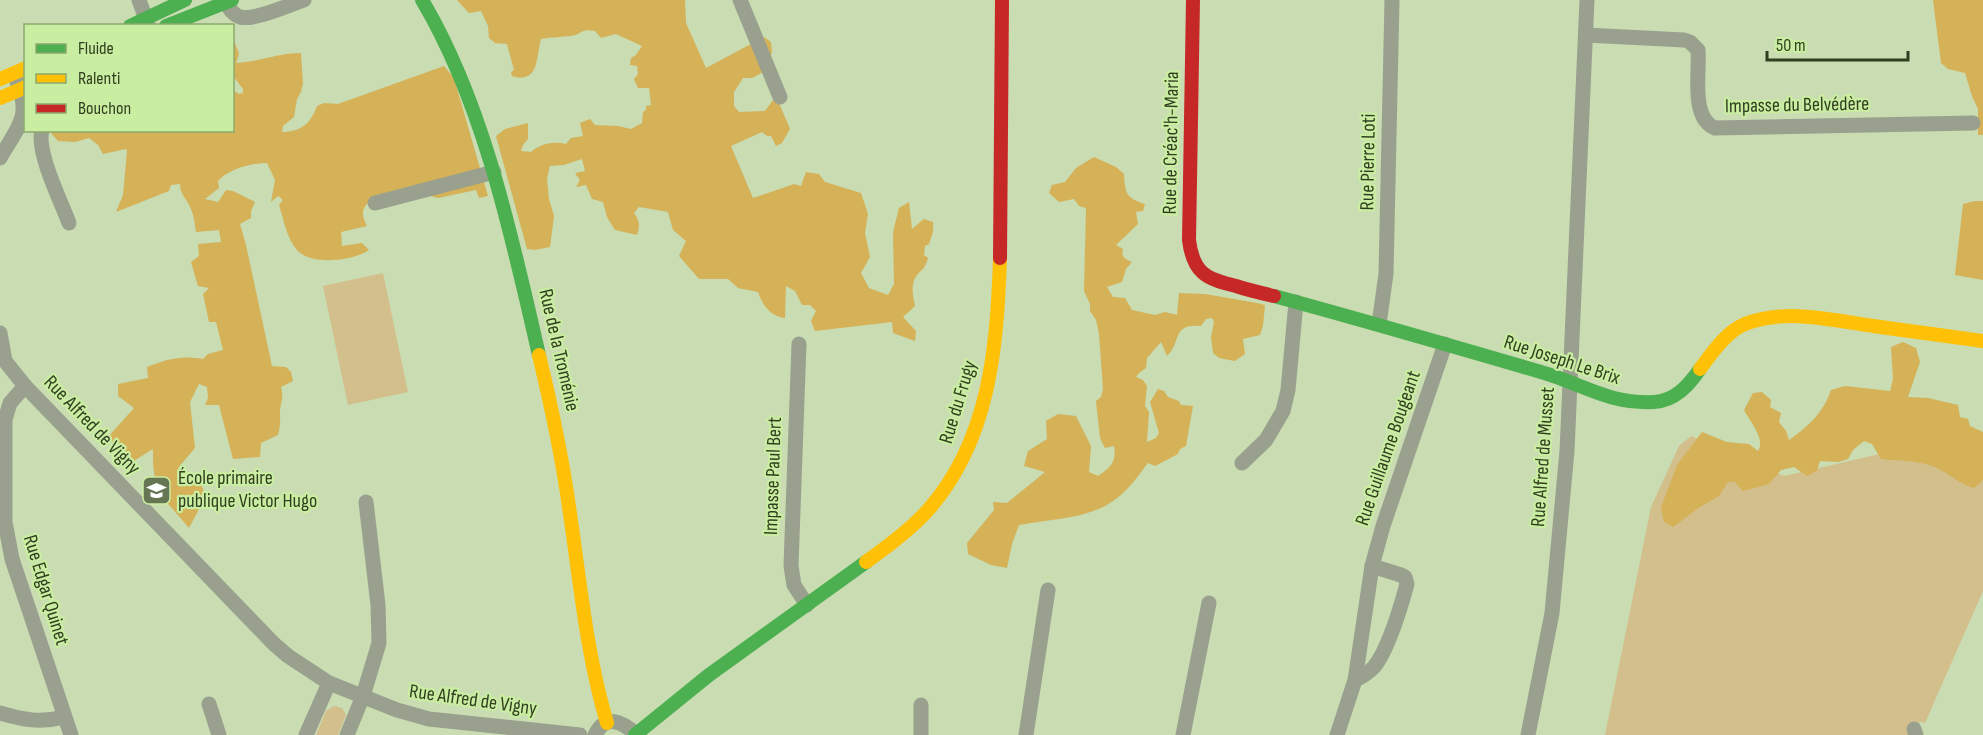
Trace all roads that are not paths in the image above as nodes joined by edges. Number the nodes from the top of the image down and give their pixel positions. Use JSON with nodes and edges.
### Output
{"nodes":[{"id":1,"x":139,"y":0,"type":"edge"},
{"id":2,"x":185,"y":0,"type":"edge"},
{"id":3,"x":304,"y":0,"type":"edge"},
{"id":4,"x":422,"y":0,"type":"edge"},
{"id":5,"x":740,"y":0,"type":"edge"},
{"id":6,"x":1002,"y":0,"type":"edge"},
{"id":7,"x":1193,"y":0,"type":"edge"},
{"id":8,"x":1392,"y":0,"type":"edge"},
{"id":9,"x":1587,"y":0,"type":"edge"},
{"id":10,"x":228,"y":1,"type":"edge"},
{"id":11,"x":168,"y":19,"type":"edge"},
{"id":12,"x":146,"y":22,"type":"edge"},
{"id":13,"x":1586,"y":35,"type":"junction"},
{"id":14,"x":13,"y":74,"type":"edge"},
{"id":15,"x":23,"y":88,"type":"edge"},
{"id":16,"x":780,"y":97,"type":"dead end"},
{"id":17,"x":0,"y":98,"type":"edge"},
{"id":18,"x":1973,"y":123,"type":"dead end"},
{"id":19,"x":42,"y":132,"type":"edge"},
{"id":20,"x":0,"y":158,"type":"edge"},
{"id":21,"x":494,"y":172,"type":"junction"},
{"id":22,"x":375,"y":203,"type":"dead end"},
{"id":23,"x":69,"y":223,"type":"dead end"},
{"id":24,"x":1211,"y":279,"type":"joint"},
{"id":25,"x":1296,"y":302,"type":"junction"},
{"id":26,"x":1379,"y":324,"type":"junction"},
{"id":27,"x":0,"y":333,"type":"edge"},
{"id":28,"x":1983,"y":341,"type":"edge"},
{"id":29,"x":799,"y":344,"type":"dead end"},
{"id":30,"x":1445,"y":344,"type":"junction"},
{"id":31,"x":1570,"y":382,"type":"junction"},
{"id":32,"x":25,"y":387,"type":"junction"},
{"id":33,"x":1242,"y":463,"type":"dead end"},
{"id":34,"x":366,"y":502,"type":"dead end"},
{"id":35,"x":1372,"y":566,"type":"junction"},
{"id":36,"x":1048,"y":590,"type":"dead end"},
{"id":37,"x":1209,"y":603,"type":"dead end"},
{"id":38,"x":807,"y":605,"type":"junction"},
{"id":39,"x":1354,"y":680,"type":"junction"},
{"id":40,"x":329,"y":683,"type":"junction"},
{"id":41,"x":363,"y":696,"type":"junction"},
{"id":42,"x":209,"y":704,"type":"dead end"},
{"id":43,"x":921,"y":705,"type":"dead end"},
{"id":44,"x":0,"y":713,"type":"edge"},
{"id":45,"x":64,"y":717,"type":"junction"},
{"id":46,"x":607,"y":723,"type":"junction"},
{"id":47,"x":71,"y":735,"type":"edge"},
{"id":48,"x":219,"y":735,"type":"edge"},
{"id":49,"x":306,"y":735,"type":"edge"},
{"id":50,"x":347,"y":735,"type":"edge"},
{"id":51,"x":580,"y":735,"type":"edge"},
{"id":52,"x":595,"y":735,"type":"edge"},
{"id":53,"x":635,"y":735,"type":"edge"},
{"id":54,"x":921,"y":735,"type":"edge"},
{"id":55,"x":1026,"y":735,"type":"edge"},
{"id":56,"x":1183,"y":735,"type":"edge"},
{"id":57,"x":1337,"y":735,"type":"edge"},
{"id":58,"x":1528,"y":735,"type":"edge"}],
"edges":[{"from":1,"to":12,"type":"street"},
{"from":2,"to":11,"type":"street"},
{"from":3,"to":10,"type":"street"},
{"from":4,"to":21,"type":"street","name":"Rue de la Troménie"},
{"from":5,"to":16,"type":"street"},
{"from":6,"to":38,"type":"street","name":"Rue du Frugy"},
{"from":7,"to":24,"type":"street","name":"Rue de Créac'h-Maria"},
{"from":8,"to":26,"type":"street","name":"Rue Pierre Loti"},
{"from":9,"to":13,"type":"street","name":"Rue Alfred de Musset"},
{"from":10,"to":11,"type":"street"},
{"from":11,"to":12,"type":"street"},
{"from":13,"to":18,"type":"street","name":"Impasse du Belvédère"},
{"from":13,"to":31,"type":"street","name":"Rue Alfred de Musset"},
{"from":14,"to":15,"type":"street"},
{"from":15,"to":17,"type":"street"},
{"from":15,"to":20,"type":"street"},
{"from":19,"to":23,"type":"street"},
{"from":21,"to":22,"type":"street"},
{"from":21,"to":46,"type":"street","name":"Rue de la Troménie"},
{"from":24,"to":25,"type":"street","name":"Rue Joseph Le Brix"},
{"from":25,"to":26,"type":"street","name":"Rue Joseph Le Brix"},
{"from":25,"to":33,"type":"street"},
{"from":26,"to":30,"type":"street","name":"Rue Joseph Le Brix"},
{"from":27,"to":32,"type":"street","name":"Rue Alfred de Vigny"},
{"from":28,"to":31,"type":"street","name":"Rue Joseph Le Brix"},
{"from":29,"to":38,"type":"street","name":"Impasse Paul Bert"},
{"from":30,"to":31,"type":"street","name":"Rue Joseph Le Brix"},
{"from":30,"to":35,"type":"street","name":"Rue Guillaume Bougeant"},
{"from":31,"to":58,"type":"street","name":"Rue Alfred de Musset"},
{"from":32,"to":40,"type":"street","name":"Rue Alfred de Vigny"},
{"from":32,"to":45,"type":"street","name":"Rue Edgar Quinet"},
{"from":34,"to":41,"type":"street"},
{"from":35,"to":39,"type":"street","name":"Rue Guillaume Bougeant"},
{"from":35,"to":39,"type":"street"},
{"from":36,"to":55,"type":"street"},
{"from":37,"to":56,"type":"street"},
{"from":38,"to":53,"type":"street","name":"Rue du Frugy"},
{"from":39,"to":57,"type":"street","name":"Rue Guillaume Bougeant"},
{"from":40,"to":41,"type":"street","name":"Rue Alfred de Vigny"},
{"from":40,"to":49,"type":"street"},
{"from":41,"to":50,"type":"street"},
{"from":41,"to":51,"type":"street","name":"Rue Alfred de Vigny"},
{"from":42,"to":48,"type":"street"},
{"from":43,"to":54,"type":"street"},
{"from":44,"to":45,"type":"street"},
{"from":45,"to":47,"type":"street","name":"Rue Edgar Quinet"},
{"from":46,"to":52,"type":"street"},
{"from":46,"to":53,"type":"street","name":"Rue du Frugy"}]}
